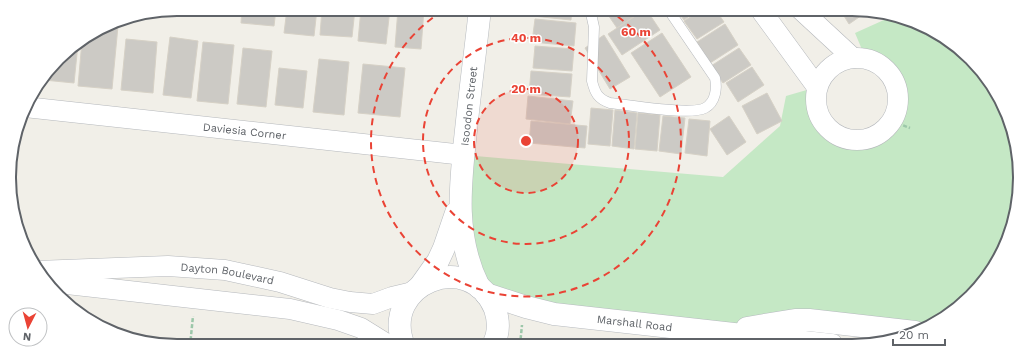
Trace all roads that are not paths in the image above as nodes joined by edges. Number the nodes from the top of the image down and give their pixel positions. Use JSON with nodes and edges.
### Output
{"nodes":[{"id":1,"x":479,"y":16,"type":"edge"},
{"id":2,"x":592,"y":16,"type":"edge"},
{"id":3,"x":673,"y":16,"type":"edge"},
{"id":4,"x":765,"y":16,"type":"edge"},
{"id":5,"x":808,"y":16,"type":"edge"},
{"id":6,"x":853,"y":58,"type":"junction"},
{"id":7,"x":817,"y":87,"type":"junction"},
{"id":8,"x":32,"y":108,"type":"edge"},
{"id":9,"x":464,"y":155,"type":"junction"},
{"id":10,"x":460,"y":204,"type":"junction"},
{"id":11,"x":45,"y":271,"type":"edge"},
{"id":12,"x":55,"y":283,"type":"edge"},
{"id":13,"x":417,"y":288,"type":"junction"},
{"id":14,"x":482,"y":291,"type":"junction"},
{"id":15,"x":901,"y":330,"type":"edge"},
{"id":16,"x":721,"y":332,"type":"junction"},
{"id":17,"x":379,"y":339,"type":"edge"},
{"id":18,"x":402,"y":339,"type":"edge"},
{"id":19,"x":495,"y":339,"type":"edge"},
{"id":20,"x":781,"y":339,"type":"edge"}],
"edges":[{"from":1,"to":9,"type":"main road","name":"Isoodon Street"},
{"from":2,"to":3,"type":"lane"},
{"from":4,"to":7,"type":"street"},
{"from":5,"to":6,"type":"street"},
{"from":6,"to":7,"type":"street"},
{"from":6,"to":7,"type":"street"},
{"from":8,"to":9,"type":"street","name":"Daviesia Corner"},
{"from":9,"to":10,"type":"main road","name":"Isoodon Street"},
{"from":10,"to":13,"type":"main road","name":"Isoodon Street"},
{"from":10,"to":14,"type":"main road","name":"Isoodon Street"},
{"from":11,"to":13,"type":"street","name":"Dayton Boulevard"},
{"from":12,"to":17,"type":"street"},
{"from":13,"to":14,"type":"main road","name":"Marshall Road"},
{"from":13,"to":18,"type":"main road","name":"Isoodon Street"},
{"from":14,"to":16,"type":"main road","name":"Marshall Road"},
{"from":14,"to":19,"type":"main road","name":"Isoodon Street"},
{"from":15,"to":16,"type":"main road"},
{"from":16,"to":20,"type":"main road","name":"Marshall Road"}]}
